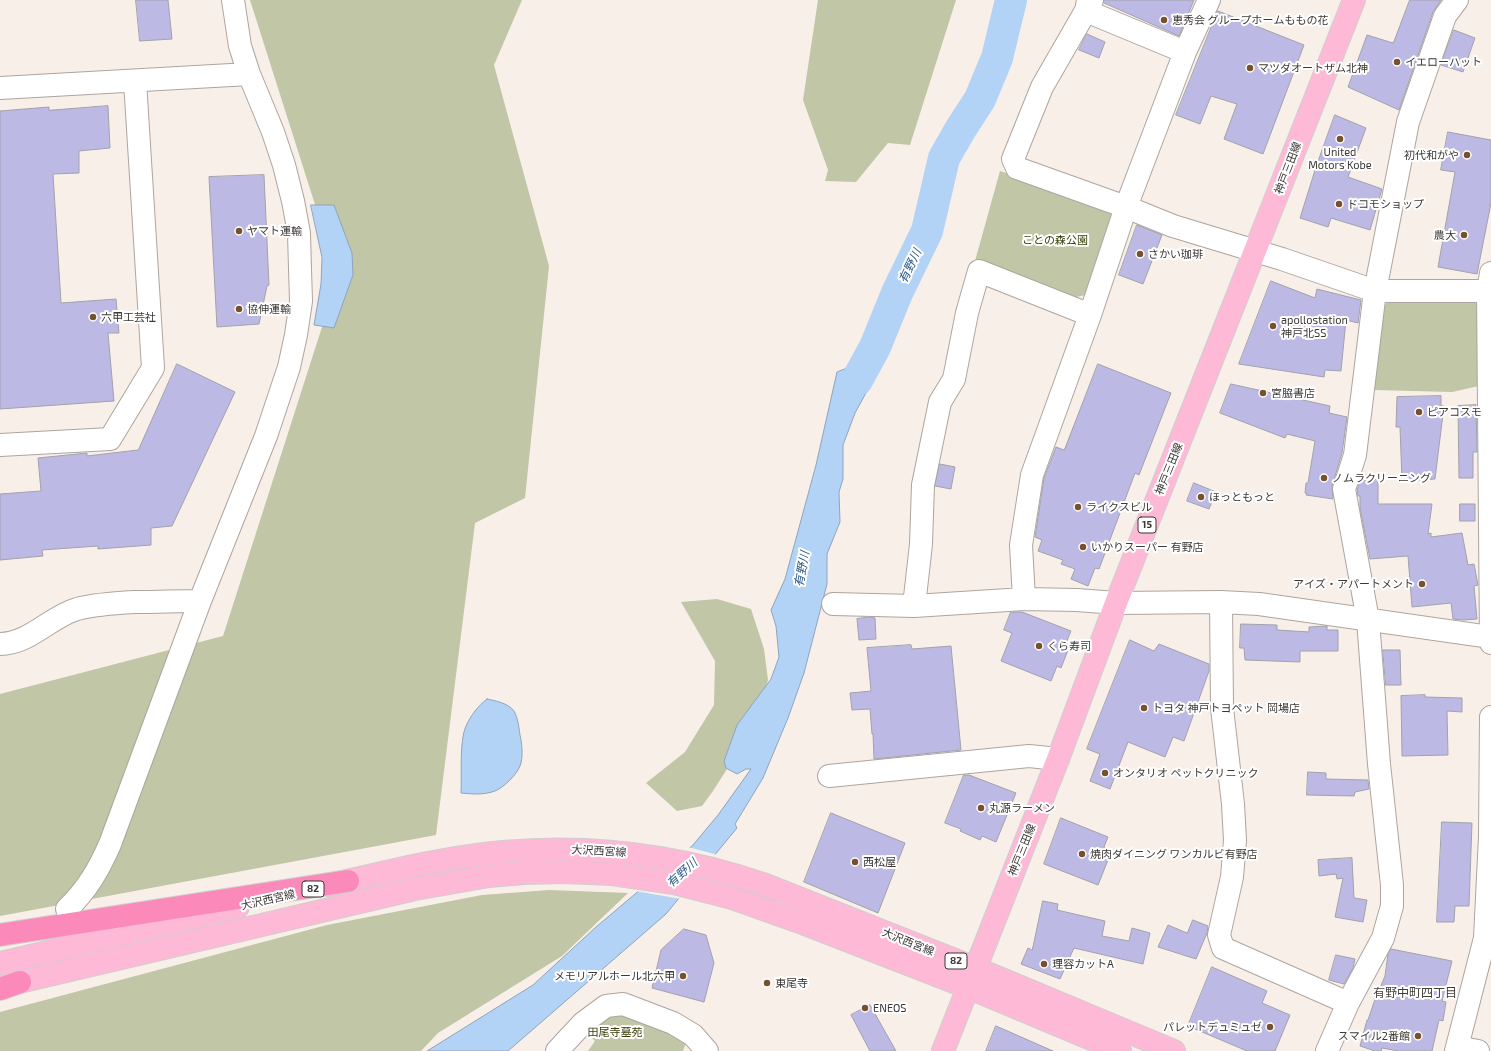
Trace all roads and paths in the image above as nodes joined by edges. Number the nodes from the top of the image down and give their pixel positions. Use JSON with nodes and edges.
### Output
{"nodes":[{"id":1,"x":233,"y":0,"type":"edge"},
{"id":2,"x":1209,"y":0,"type":"edge"},
{"id":3,"x":1354,"y":0,"type":"edge"},
{"id":4,"x":1457,"y":0,"type":"edge"},
{"id":5,"x":1089,"y":4,"type":"edge"},
{"id":6,"x":1185,"y":52,"type":"junction"},
{"id":7,"x":249,"y":74,"type":"junction"},
{"id":8,"x":135,"y":81,"type":"junction"},
{"id":9,"x":0,"y":88,"type":"edge"},
{"id":10,"x":1126,"y":207,"type":"junction"},
{"id":11,"x":1256,"y":251,"type":"junction"},
{"id":12,"x":1490,"y":285,"type":"edge"},
{"id":13,"x":1375,"y":291,"type":"junction"},
{"id":14,"x":1090,"y":315,"type":"junction"},
{"id":15,"x":0,"y":445,"type":"edge"},
{"id":16,"x":1491,"y":506,"type":"edge"},
{"id":17,"x":1024,"y":599,"type":"junction"},
{"id":18,"x":200,"y":601,"type":"junction"},
{"id":19,"x":1221,"y":602,"type":"junction"},
{"id":20,"x":1116,"y":603,"type":"junction"},
{"id":21,"x":833,"y":604,"type":"dead end"},
{"id":22,"x":914,"y":606,"type":"junction"},
{"id":23,"x":1368,"y":620,"type":"junction"},
{"id":24,"x":1491,"y":637,"type":"edge"},
{"id":25,"x":1491,"y":643,"type":"edge"},
{"id":26,"x":0,"y":644,"type":"edge"},
{"id":27,"x":1491,"y":717,"type":"edge"},
{"id":28,"x":1058,"y":759,"type":"junction"},
{"id":29,"x":828,"y":776,"type":"dead end"},
{"id":30,"x":1491,"y":836,"type":"edge"},
{"id":31,"x":348,"y":881,"type":"junction"},
{"id":32,"x":67,"y":909,"type":"joint"},
{"id":33,"x":4,"y":935,"type":"edge"},
{"id":34,"x":1488,"y":939,"type":"edge"},
{"id":35,"x":0,"y":962,"type":"edge"},
{"id":36,"x":971,"y":978,"type":"junction"},
{"id":37,"x":7,"y":986,"type":"edge"},
{"id":38,"x":1348,"y":1003,"type":"junction"},
{"id":39,"x":1464,"y":1050,"type":"edge"},
{"id":40,"x":557,"y":1051,"type":"edge"},
{"id":41,"x":707,"y":1051,"type":"edge"},
{"id":42,"x":943,"y":1051,"type":"edge"},
{"id":43,"x":1120,"y":1051,"type":"edge"},
{"id":44,"x":1174,"y":1051,"type":"edge"},
{"id":45,"x":1327,"y":1051,"type":"edge"}],
"edges":[{"from":1,"to":7,"type":"street"},
{"from":2,"to":6,"type":"street"},
{"from":3,"to":11,"type":"main road","name":"神戸三田線","number":"15"},
{"from":4,"to":13,"type":"street"},
{"from":5,"to":6,"type":"street"},
{"from":5,"to":10,"type":"street"},
{"from":6,"to":10,"type":"street"},
{"from":7,"to":8,"type":"street"},
{"from":7,"to":18,"type":"street"},
{"from":8,"to":9,"type":"street"},
{"from":8,"to":15,"type":"street"},
{"from":10,"to":11,"type":"street"},
{"from":10,"to":14,"type":"street"},
{"from":11,"to":13,"type":"street"},
{"from":11,"to":20,"type":"main road","name":"神戸三田線","number":"15"},
{"from":12,"to":13,"type":"street"},
{"from":12,"to":16,"type":"street"},
{"from":13,"to":23,"type":"street"},
{"from":14,"to":17,"type":"street"},
{"from":14,"to":22,"type":"street"},
{"from":16,"to":24,"type":"street"},
{"from":17,"to":20,"type":"street"},
{"from":17,"to":22,"type":"street"},
{"from":18,"to":26,"type":"street"},
{"from":18,"to":32,"type":"street"},
{"from":19,"to":20,"type":"street"},
{"from":19,"to":23,"type":"street"},
{"from":19,"to":38,"type":"street"},
{"from":20,"to":28,"type":"main road","name":"神戸三田線","number":"15"},
{"from":21,"to":22,"type":"street"},
{"from":23,"to":24,"type":"street"},
{"from":23,"to":38,"type":"street"},
{"from":24,"to":25,"type":"street"},
{"from":27,"to":30,"type":"street"},
{"from":28,"to":29,"type":"street"},
{"from":28,"to":36,"type":"main road","name":"神戸三田線","number":"15"},
{"from":30,"to":34,"type":"street"},
{"from":31,"to":33,"type":"highway"},
{"from":31,"to":35,"type":"main road","name":"大沢西宮線","number":"82"},
{"from":31,"to":36,"type":"main road","name":"大沢西宮線","number":"82"},
{"from":32,"to":33,"type":"highway"},
{"from":34,"to":39,"type":"street"},
{"from":36,"to":37,"type":"main road","name":"大沢西宮線","number":"82"},
{"from":36,"to":42,"type":"main road","name":"神戸三田線","number":"15"},
{"from":36,"to":43,"type":"main road","name":"大沢西宮線","number":"82"},
{"from":36,"to":44,"type":"main road","name":"大沢西宮線","number":"82"},
{"from":38,"to":45,"type":"street"},
{"from":40,"to":41,"type":"street"}]}
